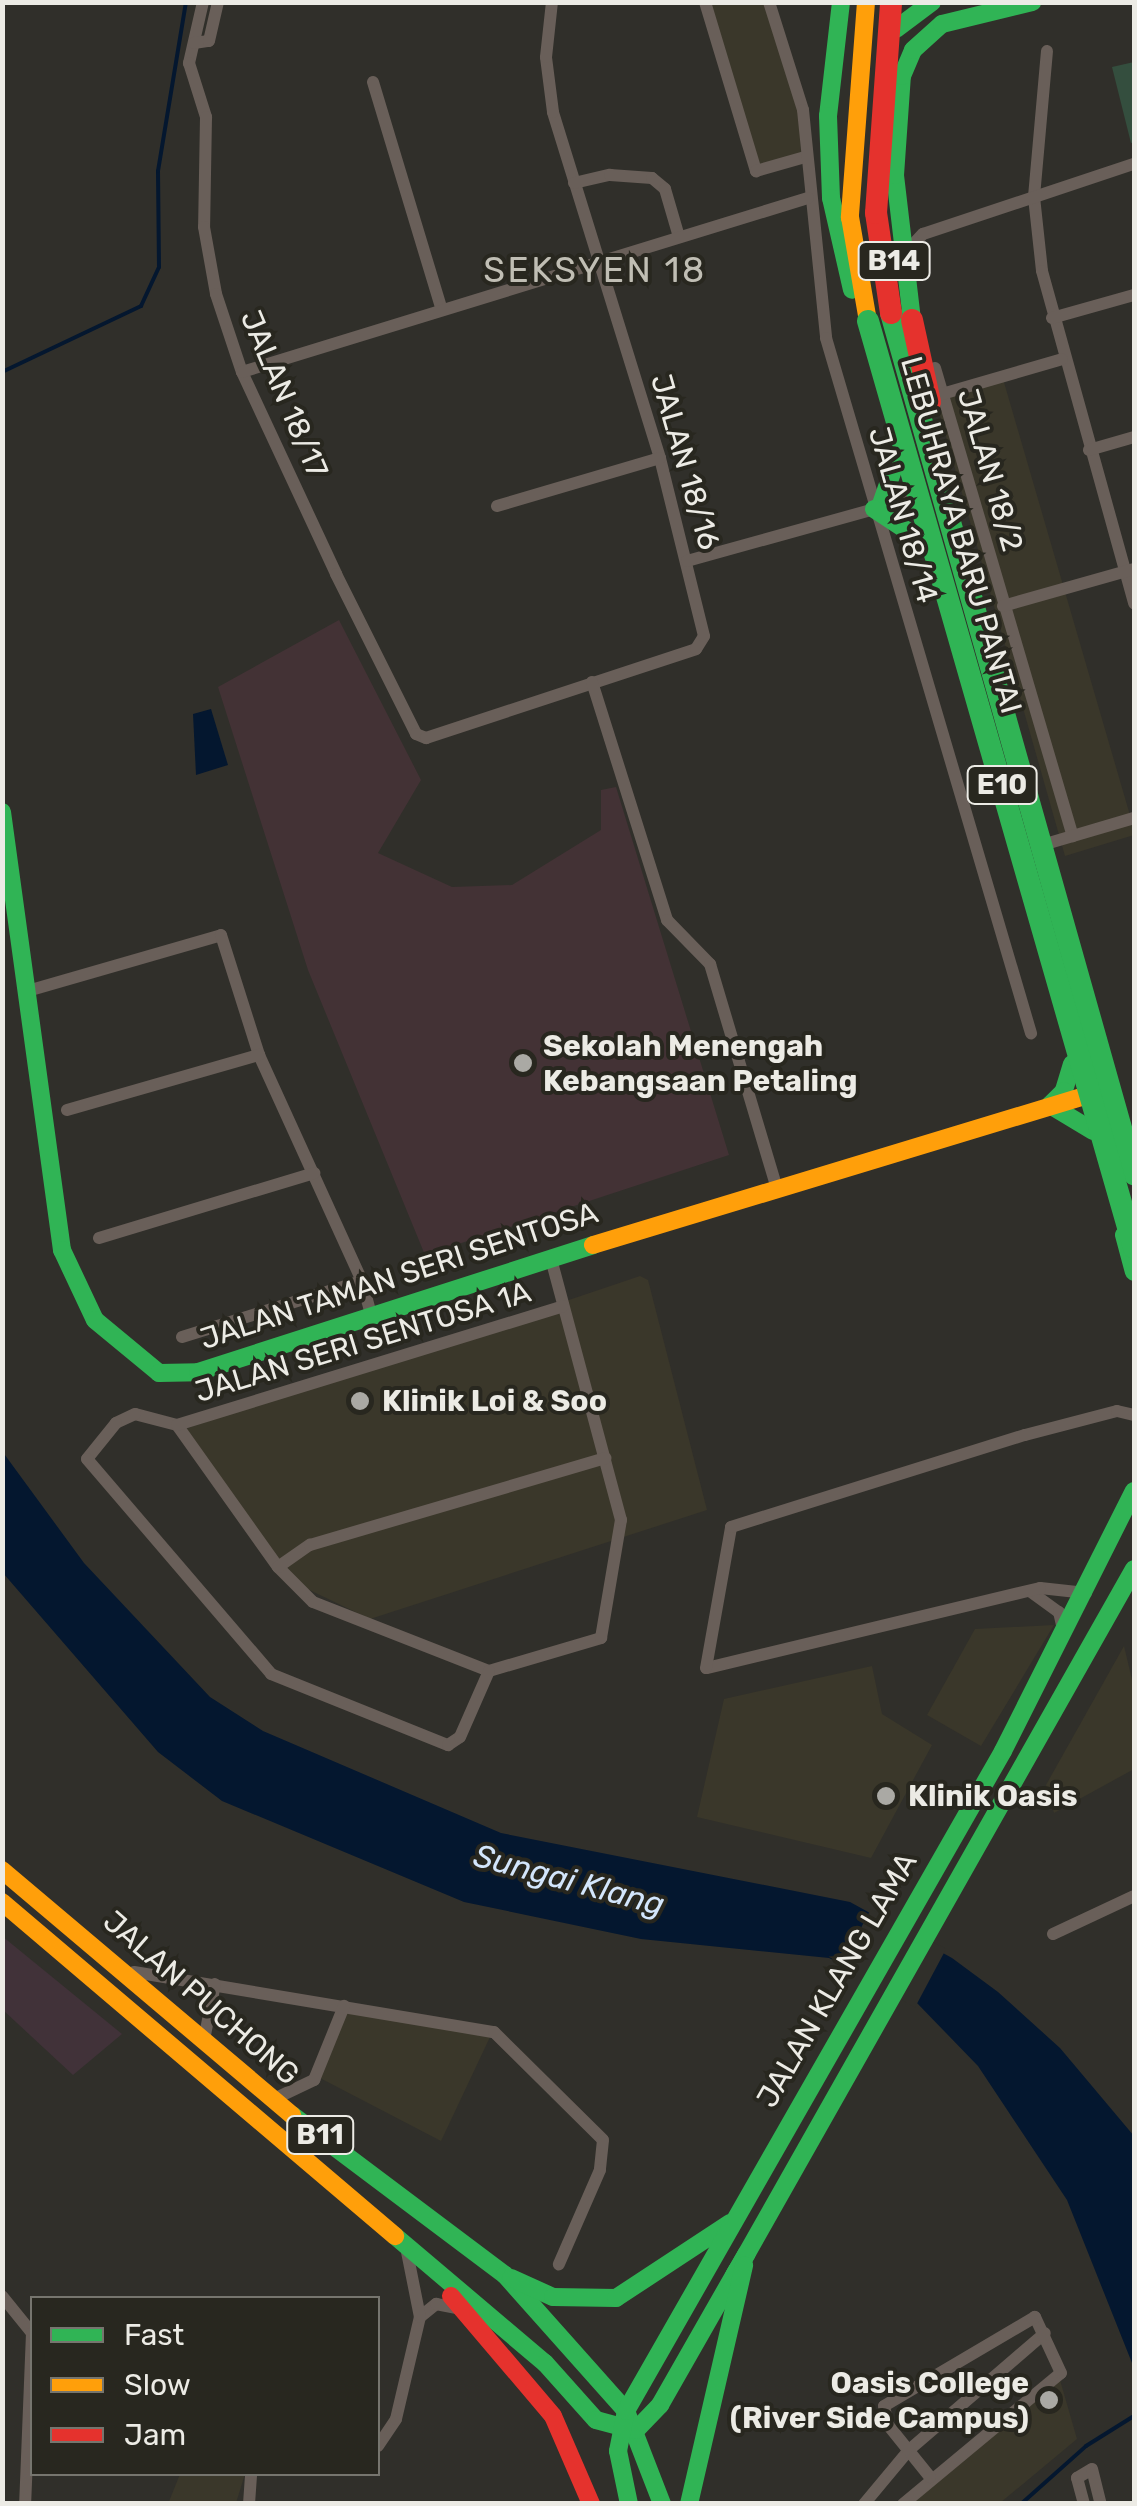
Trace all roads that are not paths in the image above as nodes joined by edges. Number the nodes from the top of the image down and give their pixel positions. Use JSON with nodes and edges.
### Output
{"nodes":[{"id":1,"x":202,"y":2,"type":"edge"},
{"id":2,"x":218,"y":2,"type":"edge"},
{"id":3,"x":552,"y":2,"type":"edge"},
{"id":4,"x":704,"y":2,"type":"edge"},
{"id":5,"x":770,"y":2,"type":"edge"},
{"id":6,"x":841,"y":2,"type":"edge"},
{"id":7,"x":862,"y":2,"type":"edge"},
{"id":8,"x":891,"y":2,"type":"edge"},
{"id":9,"x":900,"y":2,"type":"edge"},
{"id":10,"x":932,"y":2,"type":"edge"},
{"id":11,"x":1030,"y":3,"type":"edge"},
{"id":12,"x":896,"y":29,"type":"junction"},
{"id":13,"x":193,"y":47,"type":"junction"},
{"id":14,"x":1047,"y":51,"type":"dead end"},
{"id":15,"x":373,"y":82,"type":"dead end"},
{"id":16,"x":805,"y":157,"type":"junction"},
{"id":17,"x":1134,"y":164,"type":"edge"},
{"id":18,"x":574,"y":182,"type":"junction"},
{"id":19,"x":1034,"y":197,"type":"junction"},
{"id":20,"x":808,"y":198,"type":"junction"},
{"id":21,"x":678,"y":237,"type":"junction"},
{"id":22,"x":601,"y":261,"type":"junction"},
{"id":23,"x":848,"y":273,"type":"junction"},
{"id":24,"x":1134,"y":294,"type":"edge"},
{"id":25,"x":442,"y":310,"type":"junction"},
{"id":26,"x":1052,"y":318,"type":"junction"},
{"id":27,"x":1062,"y":359,"type":"junction"},
{"id":28,"x":242,"y":372,"type":"junction"},
{"id":29,"x":932,"y":396,"type":"junction"},
{"id":30,"x":1134,"y":437,"type":"edge"},
{"id":31,"x":1089,"y":450,"type":"junction"},
{"id":32,"x":898,"y":456,"type":"junction"},
{"id":33,"x":660,"y":458,"type":"junction"},
{"id":34,"x":948,"y":488,"type":"junction"},
{"id":35,"x":912,"y":498,"type":"junction"},
{"id":36,"x":497,"y":506,"type":"dead end"},
{"id":37,"x":877,"y":508,"type":"junction"},
{"id":38,"x":924,"y":542,"type":"junction"},
{"id":39,"x":687,"y":560,"type":"junction"},
{"id":40,"x":958,"y":565,"type":"junction"},
{"id":41,"x":1130,"y":570,"type":"edge"},
{"id":42,"x":1134,"y":603,"type":"edge"},
{"id":43,"x":1003,"y":606,"type":"junction"},
{"id":44,"x":592,"y":682,"type":"junction"},
{"id":45,"x":416,"y":734,"type":"joint"},
{"id":46,"x":2,"y":812,"type":"edge"},
{"id":47,"x":1134,"y":818,"type":"edge"},
{"id":48,"x":1073,"y":836,"type":"junction"},
{"id":49,"x":1049,"y":843,"type":"junction"},
{"id":50,"x":24,"y":992,"type":"junction"},
{"id":51,"x":1032,"y":1033,"type":"dead end"},
{"id":52,"x":259,"y":1056,"type":"junction"},
{"id":53,"x":1072,"y":1064,"type":"junction"},
{"id":54,"x":1118,"y":1087,"type":"junction"},
{"id":55,"x":1082,"y":1097,"type":"junction"},
{"id":56,"x":1050,"y":1105,"type":"junction"},
{"id":57,"x":68,"y":1110,"type":"dead end"},
{"id":58,"x":1093,"y":1131,"type":"junction"},
{"id":59,"x":1134,"y":1142,"type":"edge"},
{"id":60,"x":314,"y":1173,"type":"junction"},
{"id":61,"x":1134,"y":1174,"type":"edge"},
{"id":62,"x":776,"y":1186,"type":"junction"},
{"id":63,"x":98,"y":1238,"type":"dead end"},
{"id":64,"x":1134,"y":1248,"type":"edge"},
{"id":65,"x":551,"y":1258,"type":"junction"},
{"id":66,"x":1134,"y":1272,"type":"edge"},
{"id":67,"x":362,"y":1280,"type":"junction"},
{"id":68,"x":564,"y":1306,"type":"junction"},
{"id":69,"x":371,"y":1315,"type":"junction"},
{"id":70,"x":182,"y":1337,"type":"dead end"},
{"id":71,"x":1134,"y":1415,"type":"edge"},
{"id":72,"x":176,"y":1425,"type":"junction"},
{"id":73,"x":605,"y":1458,"type":"junction"},
{"id":74,"x":1134,"y":1491,"type":"edge"},
{"id":75,"x":1134,"y":1513,"type":"edge"},
{"id":76,"x":278,"y":1567,"type":"junction"},
{"id":77,"x":1134,"y":1569,"type":"edge"},
{"id":78,"x":1031,"y":1592,"type":"junction"},
{"id":79,"x":1086,"y":1593,"type":"junction"},
{"id":80,"x":1063,"y":1637,"type":"junction"},
{"id":81,"x":489,"y":1671,"type":"junction"},
{"id":82,"x":2,"y":1870,"type":"edge"},
{"id":83,"x":1134,"y":1896,"type":"edge"},
{"id":84,"x":2,"y":1902,"type":"edge"},
{"id":85,"x":1052,"y":1934,"type":"dead end"},
{"id":86,"x":129,"y":1971,"type":"junction"},
{"id":87,"x":214,"y":1984,"type":"junction"},
{"id":88,"x":344,"y":2006,"type":"junction"},
{"id":89,"x":204,"y":2040,"type":"junction"},
{"id":90,"x":272,"y":2100,"type":"junction"},
{"id":91,"x":733,"y":2221,"type":"junction"},
{"id":92,"x":406,"y":2247,"type":"junction"},
{"id":93,"x":746,"y":2253,"type":"junction"},
{"id":94,"x":559,"y":2264,"type":"dead end"},
{"id":95,"x":429,"y":2268,"type":"junction"},
{"id":96,"x":505,"y":2275,"type":"junction"},
{"id":97,"x":2,"y":2296,"type":"edge"},
{"id":98,"x":461,"y":2310,"type":"junction"},
{"id":99,"x":420,"y":2317,"type":"junction"},
{"id":100,"x":30,"y":2331,"type":"edge"},
{"id":101,"x":1045,"y":2333,"type":"junction"},
{"id":102,"x":30,"y":2391,"type":"edge"},
{"id":103,"x":627,"y":2424,"type":"junction"},
{"id":104,"x":380,"y":2443,"type":"edge"},
{"id":105,"x":909,"y":2450,"type":"junction"},
{"id":106,"x":251,"y":2476,"type":"edge"},
{"id":107,"x":930,"y":2477,"type":"junction"},
{"id":108,"x":26,"y":2504,"type":"edge"},
{"id":109,"x":249,"y":2504,"type":"edge"},
{"id":110,"x":591,"y":2504,"type":"edge"},
{"id":111,"x":629,"y":2504,"type":"edge"},
{"id":112,"x":662,"y":2504,"type":"edge"},
{"id":113,"x":688,"y":2504,"type":"edge"},
{"id":114,"x":864,"y":2504,"type":"edge"},
{"id":115,"x":903,"y":2504,"type":"edge"},
{"id":116,"x":1084,"y":2504,"type":"edge"},
{"id":117,"x":1101,"y":2504,"type":"edge"}],
"edges":[{"from":1,"to":13,"type":"street"},
{"from":2,"to":13,"type":"street"},
{"from":3,"to":18,"type":"street","name":"JALAN 18/16"},
{"from":4,"to":16,"type":"street"},
{"from":5,"to":16,"type":"street","name":"JALAN 18/14"},
{"from":6,"to":23,"type":"main road","number":"B14"},
{"from":7,"to":23,"type":"main road"},
{"from":7,"to":64,"type":"main road","name":"LEBUHRAYA BARU PANTAI","number":"E10","bridge":true},
{"from":8,"to":40,"type":"main road","name":"LEBUHRAYA BARU PANTAI","number":"E10","bridge":true},
{"from":9,"to":12,"type":"main road","number":"B14"},
{"from":10,"to":12,"type":"main road"},
{"from":11,"to":40,"type":"main road","bridge":true},
{"from":12,"to":29,"type":"main road","number":"B14"},
{"from":13,"to":28,"type":"street","name":"JALAN 18/17"},
{"from":14,"to":19,"type":"street"},
{"from":15,"to":25,"type":"street"},
{"from":16,"to":20,"type":"street","name":"JALAN 18/14"},
{"from":17,"to":19,"type":"street"},
{"from":18,"to":21,"type":"street"},
{"from":18,"to":22,"type":"street","name":"JALAN 18/16"},
{"from":19,"to":26,"type":"street"},
{"from":19,"to":29,"type":"street","name":"JALAN 18/2"},
{"from":20,"to":21,"type":"street"},
{"from":20,"to":37,"type":"street","name":"JALAN 18/14"},
{"from":21,"to":22,"type":"street"},
{"from":22,"to":25,"type":"street"},
{"from":22,"to":33,"type":"street","name":"JALAN 18/16"},
{"from":23,"to":32,"type":"main road","number":"B14"},
{"from":24,"to":26,"type":"street"},
{"from":25,"to":28,"type":"street"},
{"from":26,"to":27,"type":"street"},
{"from":27,"to":29,"type":"street"},
{"from":27,"to":31,"type":"street"},
{"from":28,"to":45,"type":"street","name":"JALAN 18/17"},
{"from":29,"to":34,"type":"main road","number":"B14"},
{"from":29,"to":43,"type":"street","name":"JALAN 18/2"},
{"from":30,"to":31,"type":"street"},
{"from":31,"to":41,"type":"street"},
{"from":32,"to":35,"type":"main road","number":"B14"},
{"from":32,"to":37,"type":"main road"},
{"from":33,"to":36,"type":"street"},
{"from":33,"to":39,"type":"street","name":"JALAN 18/16"},
{"from":34,"to":35,"type":"street"},
{"from":34,"to":49,"type":"main road","number":"B14"},
{"from":35,"to":37,"type":"street"},
{"from":35,"to":38,"type":"main road","number":"B14"},
{"from":37,"to":38,"type":"main road"},
{"from":37,"to":39,"type":"street"},
{"from":37,"to":51,"type":"street","name":"JALAN 18/14"},
{"from":38,"to":53,"type":"main road","number":"B14"},
{"from":39,"to":44,"type":"street","name":"JALAN 18/16"},
{"from":40,"to":61,"type":"main road","name":"LEBUHRAYA BARU PANTAI","number":"E10","bridge":true},
{"from":41,"to":42,"type":"street"},
{"from":41,"to":43,"type":"street"},
{"from":43,"to":48,"type":"street","name":"JALAN 18/2"},
{"from":44,"to":45,"type":"street","name":"JALAN 18/16"},
{"from":44,"to":62,"type":"street"},
{"from":46,"to":50,"type":"main road","name":"JALAN TAMAN SERI SENTOSA"},
{"from":47,"to":48,"type":"street"},
{"from":48,"to":49,"type":"street"},
{"from":49,"to":54,"type":"main road","number":"B14"},
{"from":50,"to":52,"type":"street"},
{"from":50,"to":69,"type":"main road","name":"JALAN TAMAN SERI SENTOSA"},
{"from":52,"to":57,"type":"street"},
{"from":52,"to":60,"type":"street"},
{"from":53,"to":55,"type":"main road","number":"B14"},
{"from":53,"to":56,"type":"main road"},
{"from":54,"to":55,"type":"main road","name":"JALAN TAMAN SERI SENTOSA"},
{"from":54,"to":59,"type":"main road","number":"B14"},
{"from":55,"to":56,"type":"main road","name":"JALAN TAMAN SERI SENTOSA"},
{"from":55,"to":58,"type":"main road","number":"B14"},
{"from":56,"to":58,"type":"main road"},
{"from":56,"to":62,"type":"main road","name":"JALAN TAMAN SERI SENTOSA"},
{"from":58,"to":66,"type":"main road","number":"B14"},
{"from":60,"to":63,"type":"street"},
{"from":60,"to":67,"type":"street"},
{"from":62,"to":65,"type":"main road","name":"JALAN TAMAN SERI SENTOSA"},
{"from":65,"to":68,"type":"street"},
{"from":65,"to":69,"type":"main road","name":"JALAN TAMAN SERI SENTOSA"},
{"from":67,"to":69,"type":"street"},
{"from":67,"to":70,"type":"street"},
{"from":68,"to":72,"type":"street","name":"JALAN SERI SENTOSA 1A"},
{"from":68,"to":73,"type":"street"},
{"from":71,"to":78,"type":"street"},
{"from":72,"to":76,"type":"street"},
{"from":72,"to":81,"type":"street"},
{"from":73,"to":76,"type":"street"},
{"from":73,"to":81,"type":"street"},
{"from":74,"to":79,"type":"main road","name":"JALAN KLANG LAMA"},
{"from":75,"to":80,"type":"main road"},
{"from":76,"to":81,"type":"street"},
{"from":77,"to":93,"type":"main road","name":"JALAN KLANG LAMA"},
{"from":78,"to":79,"type":"street"},
{"from":78,"to":80,"type":"street"},
{"from":79,"to":80,"type":"main road","name":"JALAN KLANG LAMA"},
{"from":80,"to":91,"type":"main road","name":"JALAN KLANG LAMA"},
{"from":82,"to":86,"type":"main road","name":"JALAN PUCHONG","number":"B11"},
{"from":83,"to":85,"type":"street"},
{"from":84,"to":92,"type":"main road","name":"JALAN PUCHONG","number":"B11"},
{"from":86,"to":87,"type":"street"},
{"from":86,"to":89,"type":"main road","name":"JALAN PUCHONG","number":"B11"},
{"from":87,"to":88,"type":"street"},
{"from":87,"to":89,"type":"street"},
{"from":88,"to":90,"type":"street"},
{"from":88,"to":94,"type":"street"},
{"from":89,"to":90,"type":"main road","name":"JALAN PUCHONG","number":"B11"},
{"from":90,"to":96,"type":"main road","name":"JALAN PUCHONG","number":"B11"},
{"from":91,"to":96,"type":"main road"},
{"from":91,"to":103,"type":"main road","name":"JALAN KLANG LAMA"},
{"from":92,"to":95,"type":"main road","name":"JALAN PUCHONG","number":"B11"},
{"from":92,"to":99,"type":"street"},
{"from":93,"to":103,"type":"main road","name":"JALAN KLANG LAMA"},
{"from":93,"to":113,"type":"main road"},
{"from":95,"to":98,"type":"main road"},
{"from":95,"to":103,"type":"main road","name":"JALAN PUCHONG","number":"B11"},
{"from":96,"to":103,"type":"main road","name":"JALAN PUCHONG","number":"B11"},
{"from":97,"to":100,"type":"street"},
{"from":98,"to":99,"type":"street"},
{"from":98,"to":110,"type":"main road"},
{"from":99,"to":104,"type":"street"},
{"from":101,"to":105,"type":"street"},
{"from":101,"to":105,"type":"street"},
{"from":101,"to":107,"type":"street"},
{"from":102,"to":108,"type":"street"},
{"from":103,"to":111,"type":"main road"},
{"from":103,"to":112,"type":"main road"},
{"from":105,"to":107,"type":"street"},
{"from":105,"to":114,"type":"street"},
{"from":106,"to":109,"type":"street"},
{"from":107,"to":115,"type":"street"},
{"from":116,"to":117,"type":"street"}]}
